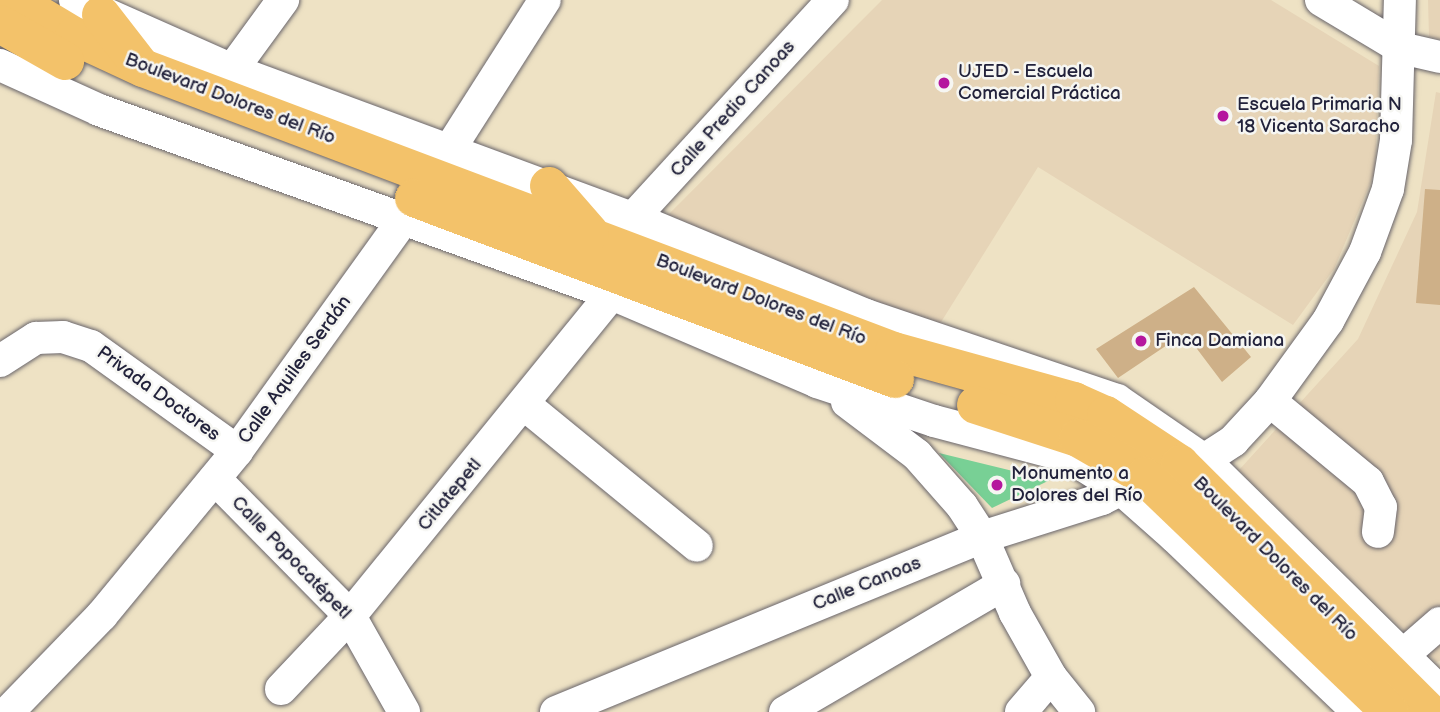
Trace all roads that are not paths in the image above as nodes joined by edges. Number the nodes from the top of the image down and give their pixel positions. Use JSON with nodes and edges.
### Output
{"nodes":[{"id":1,"x":14,"y":0,"type":"edge"},
{"id":2,"x":283,"y":0,"type":"edge"},
{"id":3,"x":545,"y":0,"type":"edge"},
{"id":4,"x":833,"y":0,"type":"edge"},
{"id":5,"x":1321,"y":0,"type":"edge"},
{"id":6,"x":1400,"y":0,"type":"edge"},
{"id":7,"x":88,"y":8,"type":"edge"},
{"id":8,"x":0,"y":24,"type":"edge"},
{"id":9,"x":1401,"y":48,"type":"junction"},
{"id":10,"x":1440,"y":57,"type":"edge"},
{"id":11,"x":0,"y":65,"type":"edge"},
{"id":12,"x":143,"y":68,"type":"junction"},
{"id":13,"x":232,"y":70,"type":"junction"},
{"id":14,"x":427,"y":186,"type":"junction"},
{"id":15,"x":549,"y":186,"type":"junction"},
{"id":16,"x":633,"y":219,"type":"junction"},
{"id":17,"x":591,"y":235,"type":"junction"},
{"id":18,"x":612,"y":294,"type":"junction"},
{"id":19,"x":0,"y":361,"type":"edge"},
{"id":20,"x":1018,"y":365,"type":"junction"},
{"id":21,"x":817,"y":382,"type":"junction"},
{"id":22,"x":1074,"y":401,"type":"junction"},
{"id":23,"x":1270,"y":401,"type":"junction"},
{"id":24,"x":524,"y":405,"type":"junction"},
{"id":25,"x":237,"y":451,"type":"junction"},
{"id":26,"x":1192,"y":462,"type":"junction"},
{"id":27,"x":215,"y":479,"type":"junction"},
{"id":28,"x":1133,"y":483,"type":"junction"},
{"id":29,"x":1378,"y":532,"type":"dead end"},
{"id":30,"x":982,"y":537,"type":"junction"},
{"id":31,"x":697,"y":546,"type":"dead end"},
{"id":32,"x":1004,"y":584,"type":"junction"},
{"id":33,"x":350,"y":616,"type":"junction"},
{"id":34,"x":1440,"y":622,"type":"edge"},
{"id":35,"x":1403,"y":655,"type":"junction"},
{"id":36,"x":1051,"y":677,"type":"junction"},
{"id":37,"x":1434,"y":687,"type":"edge"},
{"id":38,"x":281,"y":689,"type":"dead end"},
{"id":39,"x":8,"y":712,"type":"edge"},
{"id":40,"x":404,"y":712,"type":"edge"},
{"id":41,"x":556,"y":712,"type":"edge"},
{"id":42,"x":785,"y":712,"type":"edge"},
{"id":43,"x":1021,"y":712,"type":"edge"},
{"id":44,"x":1079,"y":712,"type":"edge"},
{"id":45,"x":1358,"y":712,"type":"edge"},
{"id":46,"x":1390,"y":712,"type":"edge"}],
"edges":[{"from":1,"to":12,"type":"main road","name":"Boulevard Dolores del Río"},
{"from":2,"to":13,"type":"street"},
{"from":3,"to":14,"type":"street","name":"Calle Aquiles Serdán"},
{"from":4,"to":16,"type":"street","name":"Calle Predio Canoas"},
{"from":5,"to":9,"type":"street"},
{"from":6,"to":9,"type":"street","name":"Calle Canoas"},
{"from":7,"to":12,"type":"main road"},
{"from":7,"to":13,"type":"street"},
{"from":8,"to":14,"type":"main road","name":"Boulevard Dolores del Río"},
{"from":9,"to":10,"type":"street"},
{"from":9,"to":23,"type":"street","name":"Calle Canoas"},
{"from":11,"to":14,"type":"street"},
{"from":12,"to":14,"type":"main road","name":"Boulevard Dolores del Río"},
{"from":13,"to":14,"type":"street"},
{"from":14,"to":15,"type":"street"},
{"from":14,"to":17,"type":"main road","name":"Boulevard Dolores del Río"},
{"from":14,"to":18,"type":"street"},
{"from":14,"to":25,"type":"street","name":"Calle Aquiles Serdán"},
{"from":14,"to":28,"type":"main road","name":"Boulevard Dolores del Río"},
{"from":15,"to":16,"type":"street"},
{"from":15,"to":17,"type":"main road"},
{"from":16,"to":20,"type":"street"},
{"from":17,"to":22,"type":"main road","name":"Boulevard Dolores del Río"},
{"from":18,"to":21,"type":"street"},
{"from":18,"to":24,"type":"street","name":"Citlatepetl"},
{"from":19,"to":25,"type":"street","name":"Privada Doctores"},
{"from":20,"to":22,"type":"main road"},
{"from":20,"to":26,"type":"street"},
{"from":21,"to":28,"type":"street"},
{"from":21,"to":30,"type":"street"},
{"from":22,"to":26,"type":"main road","name":"Boulevard Dolores del Río"},
{"from":23,"to":26,"type":"street","name":"Calle Canoas"},
{"from":23,"to":29,"type":"street"},
{"from":24,"to":31,"type":"street"},
{"from":24,"to":33,"type":"street","name":"Citlatepetl"},
{"from":25,"to":27,"type":"street","name":"Calle Aquiles Serdán"},
{"from":26,"to":28,"type":"street","name":"Calle Canoas"},
{"from":26,"to":35,"type":"street"},
{"from":26,"to":37,"type":"main road","name":"Boulevard Dolores del Río"},
{"from":27,"to":33,"type":"street","name":"Calle Popocatépetl"},
{"from":27,"to":39,"type":"street","name":"Calle Aquiles Serdán"},
{"from":28,"to":30,"type":"street","name":"Calle Canoas"},
{"from":28,"to":45,"type":"street"},
{"from":28,"to":46,"type":"main road","name":"Boulevard Dolores del Río"},
{"from":30,"to":32,"type":"street"},
{"from":30,"to":41,"type":"street","name":"Calle Canoas"},
{"from":32,"to":36,"type":"street"},
{"from":32,"to":42,"type":"street"},
{"from":33,"to":38,"type":"street","name":"Citlatepetl"},
{"from":33,"to":40,"type":"street","name":"Calle Popocatépetl"},
{"from":34,"to":35,"type":"street"},
{"from":35,"to":37,"type":"street"},
{"from":36,"to":43,"type":"street"},
{"from":36,"to":44,"type":"street"}]}
